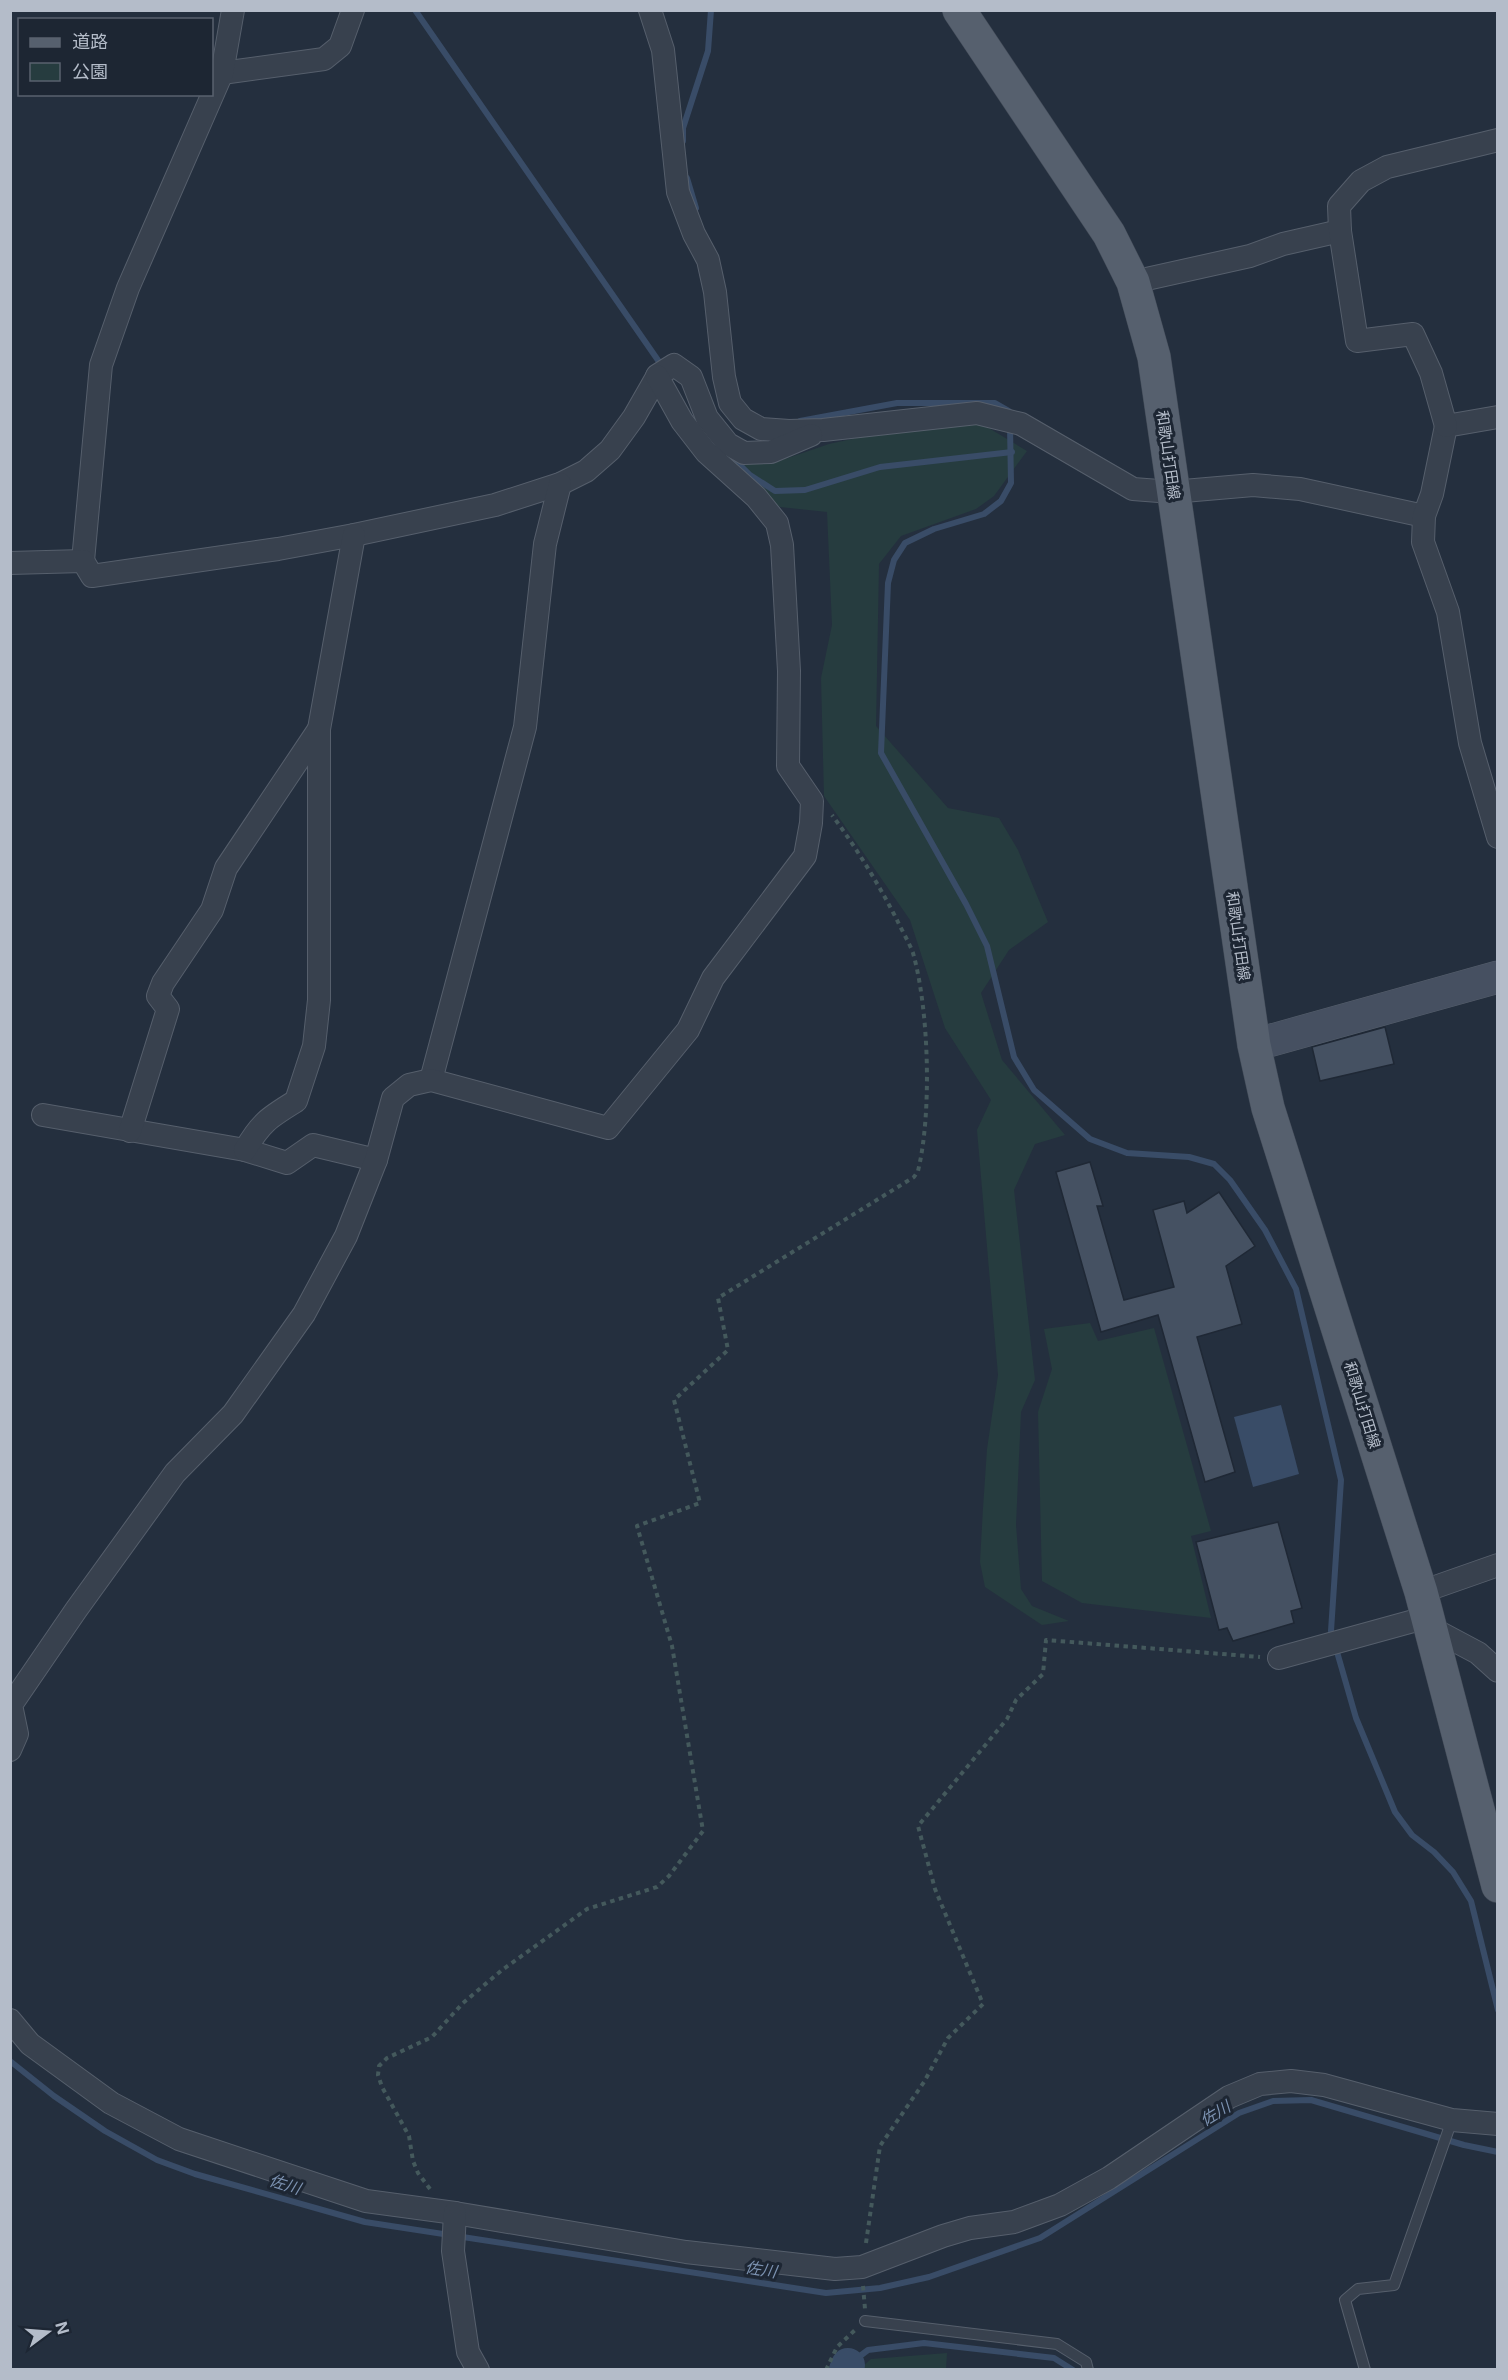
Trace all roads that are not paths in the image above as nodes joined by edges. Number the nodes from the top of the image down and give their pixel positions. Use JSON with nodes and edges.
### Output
{"nodes":[{"id":1,"x":234,"y":10,"type":"edge"},
{"id":2,"x":353,"y":10,"type":"edge"},
{"id":3,"x":650,"y":10,"type":"edge"},
{"id":4,"x":959,"y":10,"type":"edge"},
{"id":5,"x":222,"y":73,"type":"junction"},
{"id":6,"x":213,"y":94,"type":"edge"},
{"id":7,"x":212,"y":96,"type":"edge"},
{"id":8,"x":1497,"y":140,"type":"edge"},
{"id":9,"x":1340,"y":231,"type":"junction"},
{"id":10,"x":1133,"y":282,"type":"junction"},
{"id":11,"x":657,"y":376,"type":"junction"},
{"id":12,"x":1497,"y":417,"type":"edge"},
{"id":13,"x":1446,"y":426,"type":"junction"},
{"id":14,"x":824,"y":430,"type":"junction"},
{"id":15,"x":560,"y":484,"type":"junction"},
{"id":16,"x":1173,"y":492,"type":"junction"},
{"id":17,"x":1424,"y":516,"type":"junction"},
{"id":18,"x":354,"y":535,"type":"junction"},
{"id":19,"x":83,"y":561,"type":"junction"},
{"id":20,"x":10,"y":563,"type":"edge"},
{"id":21,"x":320,"y":729,"type":"junction"},
{"id":22,"x":1497,"y":837,"type":"edge"},
{"id":23,"x":1497,"y":977,"type":"edge"},
{"id":24,"x":1254,"y":1045,"type":"junction"},
{"id":25,"x":431,"y":1080,"type":"junction"},
{"id":26,"x":44,"y":1115,"type":"dead end"},
{"id":27,"x":130,"y":1131,"type":"junction"},
{"id":28,"x":245,"y":1150,"type":"junction"},
{"id":29,"x":376,"y":1160,"type":"junction"},
{"id":30,"x":1497,"y":1565,"type":"edge"},
{"id":31,"x":1426,"y":1612,"type":"junction"},
{"id":32,"x":1279,"y":1658,"type":"road end"},
{"id":33,"x":1497,"y":1671,"type":"edge"},
{"id":34,"x":10,"y":1750,"type":"edge"},
{"id":35,"x":1497,"y":1886,"type":"edge"},
{"id":36,"x":10,"y":2020,"type":"edge"},
{"id":37,"x":1450,"y":2124,"type":"junction"},
{"id":38,"x":1497,"y":2124,"type":"edge"},
{"id":39,"x":450,"y":2215,"type":"junction"},
{"id":40,"x":865,"y":2321,"type":"road end"},
{"id":41,"x":478,"y":2370,"type":"edge"},
{"id":42,"x":1088,"y":2370,"type":"edge"},
{"id":43,"x":1365,"y":2370,"type":"edge"}],
"edges":[{"from":1,"to":5,"type":"street"},
{"from":2,"to":5,"type":"street"},
{"from":3,"to":14,"type":"street"},
{"from":4,"to":10,"type":"main road","name":"和歌山打田線"},
{"from":5,"to":6,"type":"street"},
{"from":7,"to":19,"type":"street"},
{"from":8,"to":9,"type":"street"},
{"from":9,"to":10,"type":"street"},
{"from":9,"to":13,"type":"street"},
{"from":10,"to":16,"type":"main road","name":"和歌山打田線"},
{"from":11,"to":14,"type":"street"},
{"from":11,"to":15,"type":"street"},
{"from":11,"to":25,"type":"street"},
{"from":12,"to":13,"type":"street"},
{"from":13,"to":17,"type":"street"},
{"from":14,"to":16,"type":"street"},
{"from":15,"to":18,"type":"street"},
{"from":15,"to":25,"type":"street"},
{"from":16,"to":17,"type":"street"},
{"from":16,"to":24,"type":"main road","name":"和歌山打田線"},
{"from":17,"to":22,"type":"street"},
{"from":18,"to":19,"type":"street"},
{"from":18,"to":21,"type":"street"},
{"from":19,"to":20,"type":"street"},
{"from":21,"to":27,"type":"street"},
{"from":21,"to":28,"type":"street"},
{"from":23,"to":24,"type":"street"},
{"from":24,"to":31,"type":"main road","name":"和歌山打田線"},
{"from":25,"to":29,"type":"street"},
{"from":26,"to":27,"type":"street"},
{"from":27,"to":28,"type":"street"},
{"from":28,"to":29,"type":"street"},
{"from":29,"to":34,"type":"street"},
{"from":30,"to":31,"type":"street"},
{"from":31,"to":32,"type":"street"},
{"from":31,"to":33,"type":"street"},
{"from":31,"to":35,"type":"main road","name":"和歌山打田線"},
{"from":36,"to":39,"type":"street"},
{"from":37,"to":38,"type":"street"},
{"from":37,"to":39,"type":"street"},
{"from":37,"to":43,"type":"lane"},
{"from":39,"to":41,"type":"street"},
{"from":40,"to":42,"type":"lane"}]}
